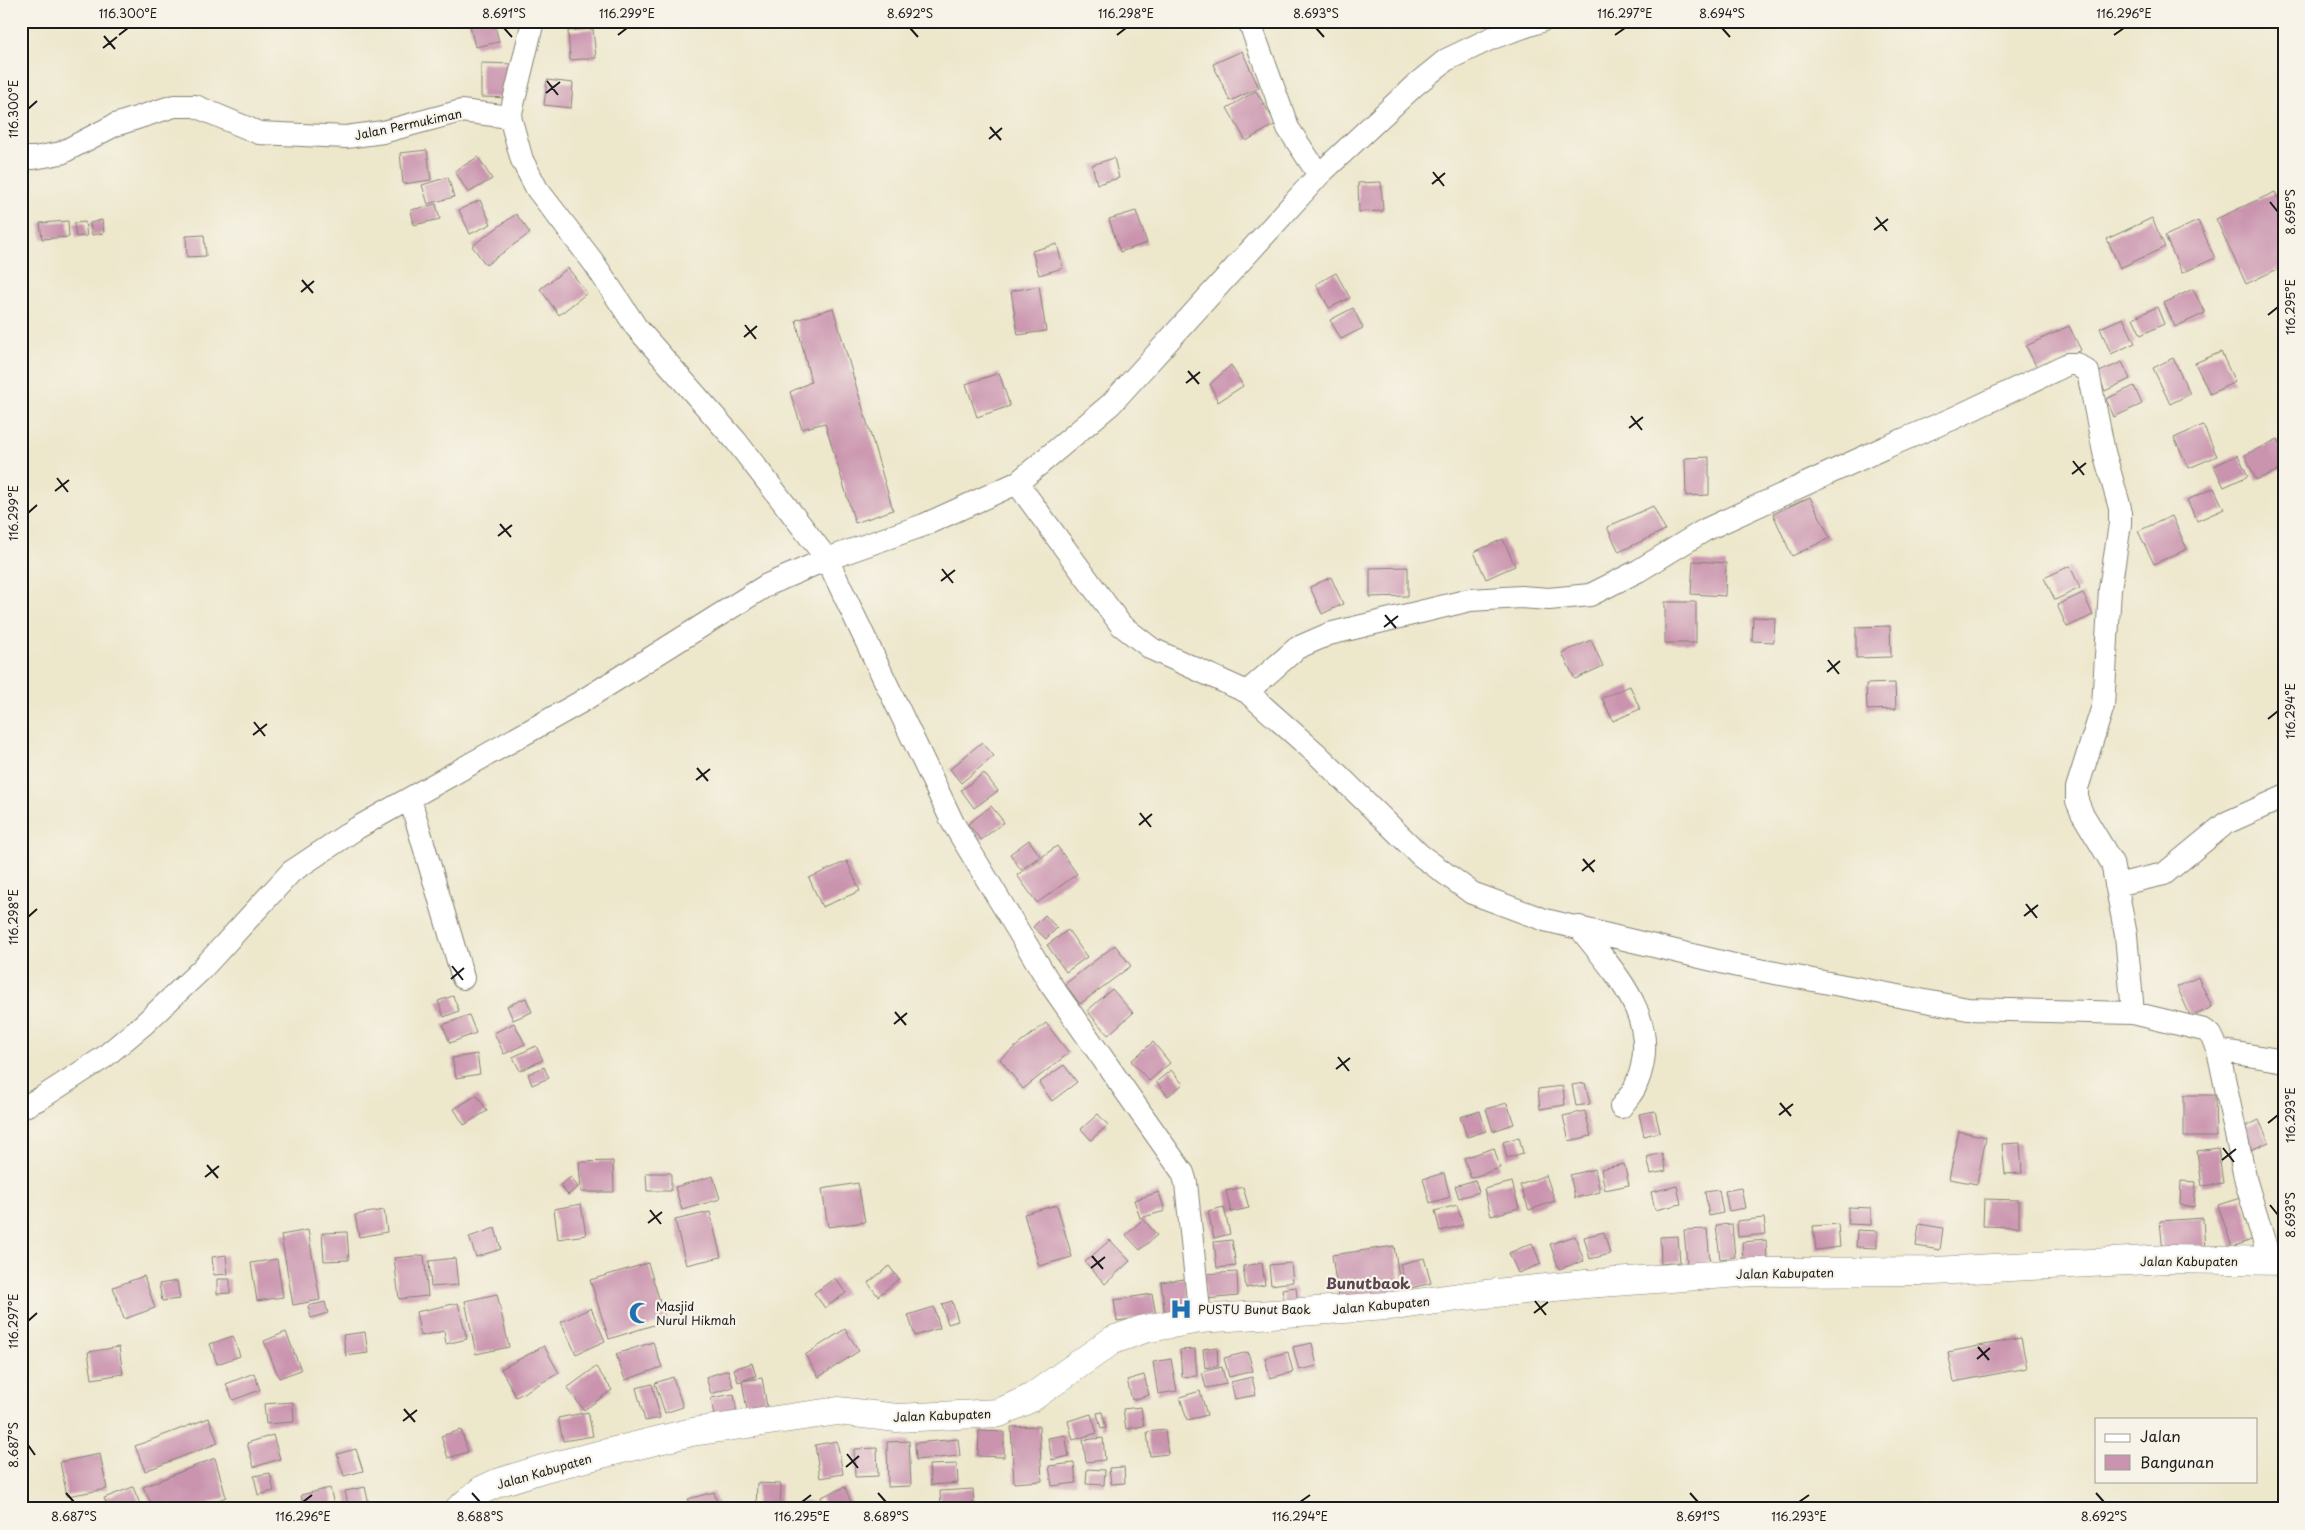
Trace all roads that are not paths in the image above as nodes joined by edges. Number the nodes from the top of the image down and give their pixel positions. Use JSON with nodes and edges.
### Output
{"nodes":[{"id":1,"x":533,"y":21,"type":"edge"},
{"id":2,"x":1249,"y":21,"type":"edge"},
{"id":3,"x":1541,"y":21,"type":"edge"},
{"id":4,"x":510,"y":117,"type":"junction"},
{"id":5,"x":21,"y":158,"type":"edge"},
{"id":6,"x":1319,"y":175,"type":"junction"},
{"id":7,"x":1017,"y":483,"type":"junction"},
{"id":8,"x":827,"y":559,"type":"junction"},
{"id":9,"x":1247,"y":692,"type":"junction"},
{"id":10,"x":2284,"y":796,"type":"edge"},
{"id":11,"x":410,"y":799,"type":"junction"},
{"id":12,"x":2116,"y":885,"type":"junction"},
{"id":13,"x":1579,"y":927,"type":"junction"},
{"id":14,"x":463,"y":978,"type":"dead end"},
{"id":15,"x":2134,"y":1013,"type":"junction"},
{"id":16,"x":2218,"y":1050,"type":"junction"},
{"id":17,"x":2284,"y":1061,"type":"edge"},
{"id":18,"x":1621,"y":1107,"type":"dead end"},
{"id":19,"x":21,"y":1108,"type":"edge"},
{"id":20,"x":2277,"y":1261,"type":"edge"},
{"id":21,"x":1200,"y":1319,"type":"junction"},
{"id":22,"x":459,"y":1509,"type":"edge"}],
"edges":[{"from":1,"to":4,"type":"street"},
{"from":2,"to":6,"type":"street"},
{"from":3,"to":6,"type":"street"},
{"from":4,"to":5,"type":"street","name":"Jalan Permukiman"},
{"from":4,"to":8,"type":"street"},
{"from":6,"to":7,"type":"street"},
{"from":7,"to":8,"type":"street"},
{"from":7,"to":9,"type":"street"},
{"from":8,"to":11,"type":"street"},
{"from":8,"to":21,"type":"street"},
{"from":9,"to":12,"type":"street"},
{"from":9,"to":13,"type":"street"},
{"from":10,"to":12,"type":"street"},
{"from":11,"to":14,"type":"street"},
{"from":11,"to":19,"type":"street"},
{"from":12,"to":15,"type":"street"},
{"from":13,"to":15,"type":"street"},
{"from":13,"to":18,"type":"street"},
{"from":15,"to":16,"type":"street"},
{"from":16,"to":17,"type":"street"},
{"from":16,"to":20,"type":"street"},
{"from":20,"to":21,"type":"street","name":"Jalan Kabupaten"},
{"from":21,"to":22,"type":"street","name":"Jalan Kabupaten"}]}
